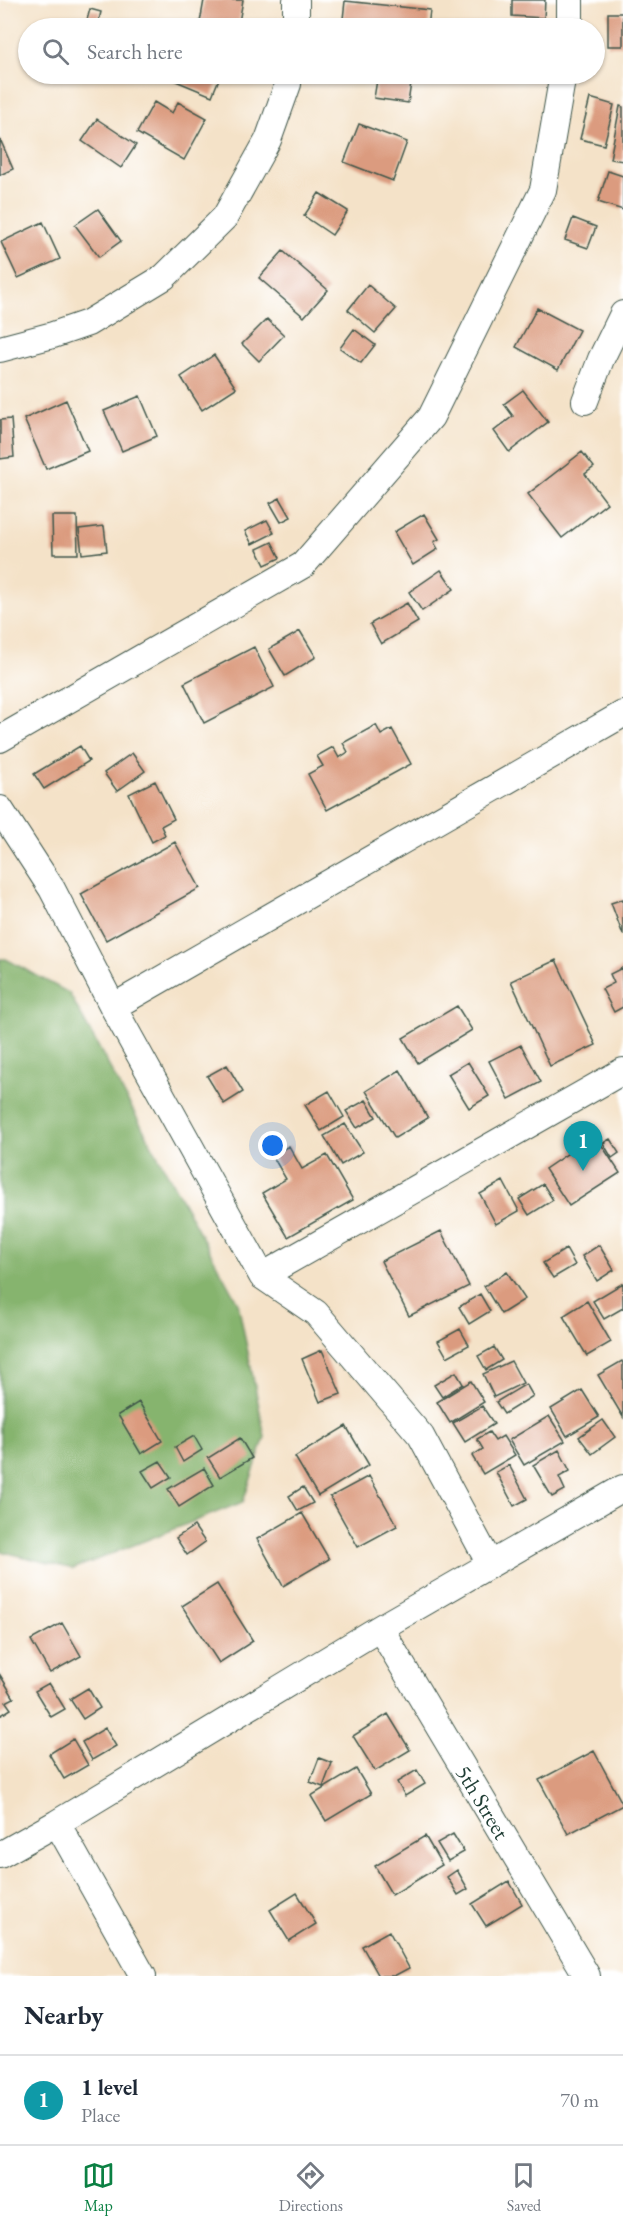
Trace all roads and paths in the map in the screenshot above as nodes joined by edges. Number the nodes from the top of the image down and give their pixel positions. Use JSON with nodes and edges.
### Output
{"nodes":[{"id":1,"x":296,"y":0,"type":"edge"},
{"id":2,"x":570,"y":0,"type":"edge"},
{"id":3,"x":296,"y":18,"type":"edge"},
{"id":4,"x":570,"y":18,"type":"edge"},
{"id":5,"x":288,"y":84,"type":"edge"},
{"id":6,"x":561,"y":84,"type":"edge"},
{"id":7,"x":623,"y":314,"type":"edge"},
{"id":8,"x":0,"y":349,"type":"edge"},
{"id":9,"x":585,"y":400,"type":"dead end"},
{"id":10,"x":623,"y":714,"type":"edge"},
{"id":11,"x":0,"y":739,"type":"edge"},
{"id":12,"x":0,"y":809,"type":"edge"},
{"id":13,"x":113,"y":1007,"type":"junction"},
{"id":14,"x":623,"y":1071,"type":"edge"},
{"id":15,"x":262,"y":1276,"type":"junction"},
{"id":16,"x":623,"y":1488,"type":"edge"},
{"id":17,"x":490,"y":1564,"type":"junction"},
{"id":18,"x":380,"y":1628,"type":"junction"},
{"id":19,"x":57,"y":1823,"type":"junction"},
{"id":20,"x":0,"y":1855,"type":"edge"},
{"id":21,"x":143,"y":1976,"type":"edge"},
{"id":22,"x":587,"y":1976,"type":"edge"}],
"edges":[{"from":1,"to":3,"type":"street"},
{"from":2,"to":4,"type":"street"},
{"from":5,"to":8,"type":"street"},
{"from":6,"to":11,"type":"street"},
{"from":7,"to":9,"type":"street"},
{"from":10,"to":13,"type":"street"},
{"from":12,"to":13,"type":"street"},
{"from":13,"to":15,"type":"street"},
{"from":14,"to":15,"type":"street"},
{"from":15,"to":17,"type":"street"},
{"from":16,"to":17,"type":"street"},
{"from":17,"to":18,"type":"street"},
{"from":18,"to":19,"type":"street"},
{"from":18,"to":22,"type":"street","name":"5th Street"},
{"from":19,"to":20,"type":"street"},
{"from":19,"to":21,"type":"street"}]}
